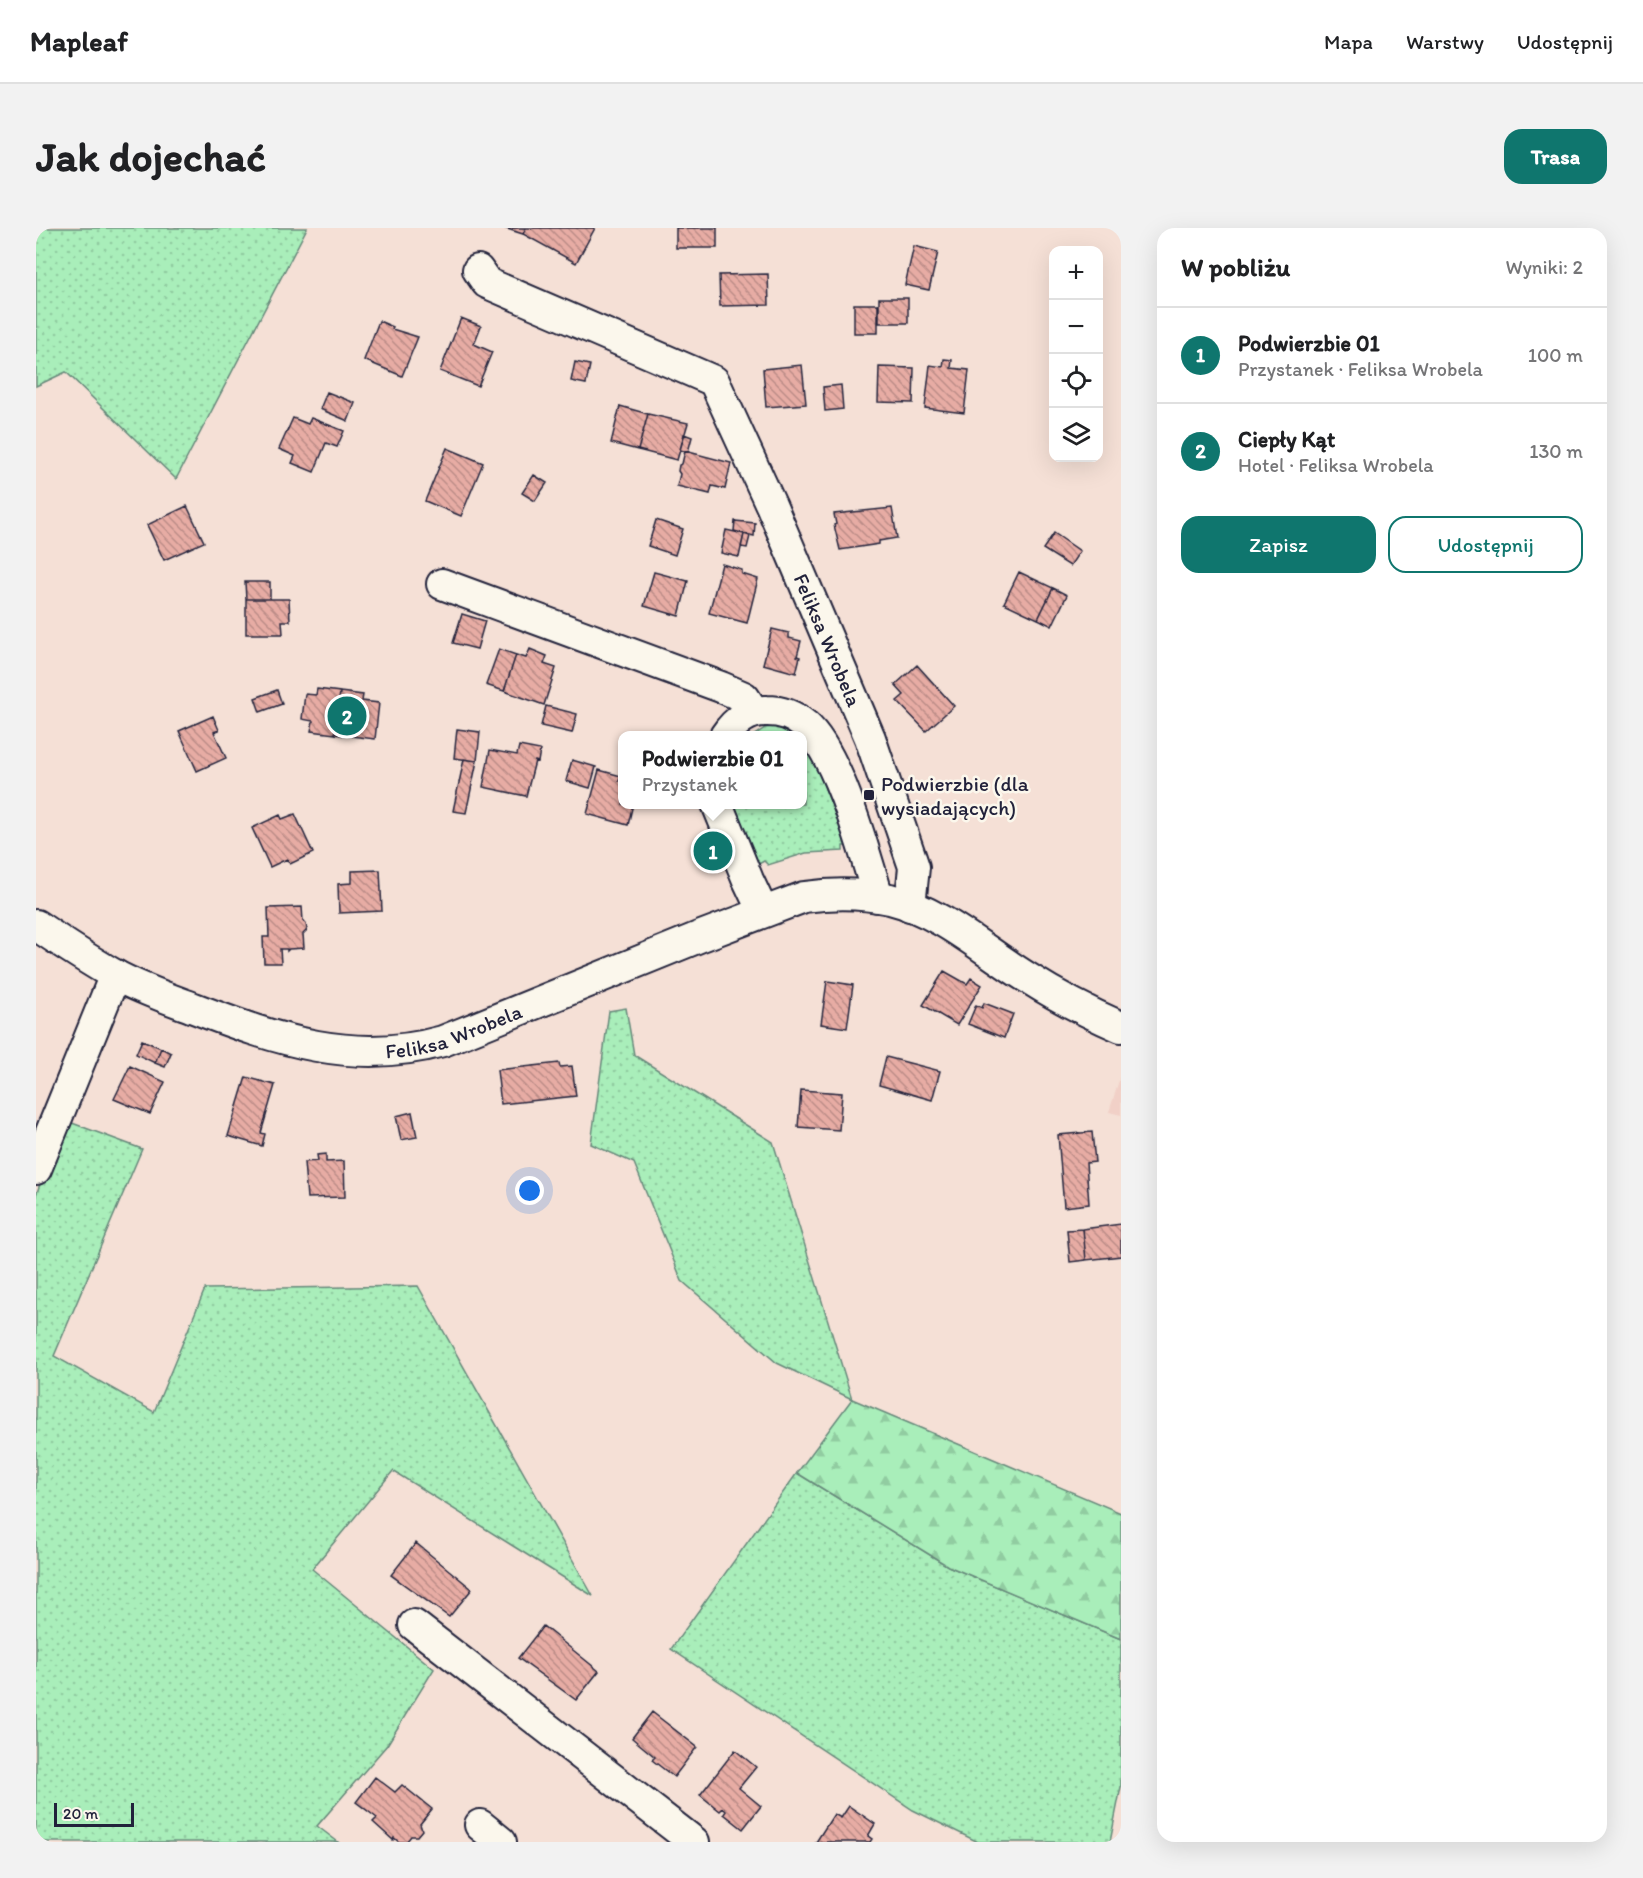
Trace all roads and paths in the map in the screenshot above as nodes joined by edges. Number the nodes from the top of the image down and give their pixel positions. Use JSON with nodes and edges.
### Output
{"nodes":[{"id":1,"x":478,"y":270,"type":"dead end"},
{"id":2,"x":442,"y":584,"type":"dead end"},
{"id":3,"x":754,"y":712,"type":"junction"},
{"id":4,"x":729,"y":731,"type":"edge"},
{"id":5,"x":719,"y":809,"type":"edge"},
{"id":6,"x":878,"y":897,"type":"junction"},
{"id":7,"x":910,"y":906,"type":"junction"},
{"id":8,"x":763,"y":912,"type":"junction"},
{"id":9,"x":36,"y":925,"type":"edge"},
{"id":10,"x":115,"y":975,"type":"junction"},
{"id":11,"x":1121,"y":1027,"type":"edge"},
{"id":12,"x":36,"y":1169,"type":"edge"},
{"id":13,"x":414,"y":1624,"type":"dead end"},
{"id":14,"x":694,"y":1842,"type":"edge"}],
"edges":[{"from":1,"to":7,"type":"street","name":"Feliksa Wrobela"},
{"from":2,"to":3,"type":"street"},
{"from":3,"to":4,"type":"street"},
{"from":3,"to":6,"type":"street"},
{"from":5,"to":8,"type":"street"},
{"from":6,"to":7,"type":"street","name":"Feliksa Wrobela"},
{"from":6,"to":8,"type":"street","name":"Feliksa Wrobela"},
{"from":7,"to":11,"type":"street","name":"Feliksa Wrobela"},
{"from":8,"to":10,"type":"street","name":"Feliksa Wrobela"},
{"from":9,"to":10,"type":"street","name":"Feliksa Wrobela"},
{"from":10,"to":12,"type":"street"},
{"from":13,"to":14,"type":"street"}]}
